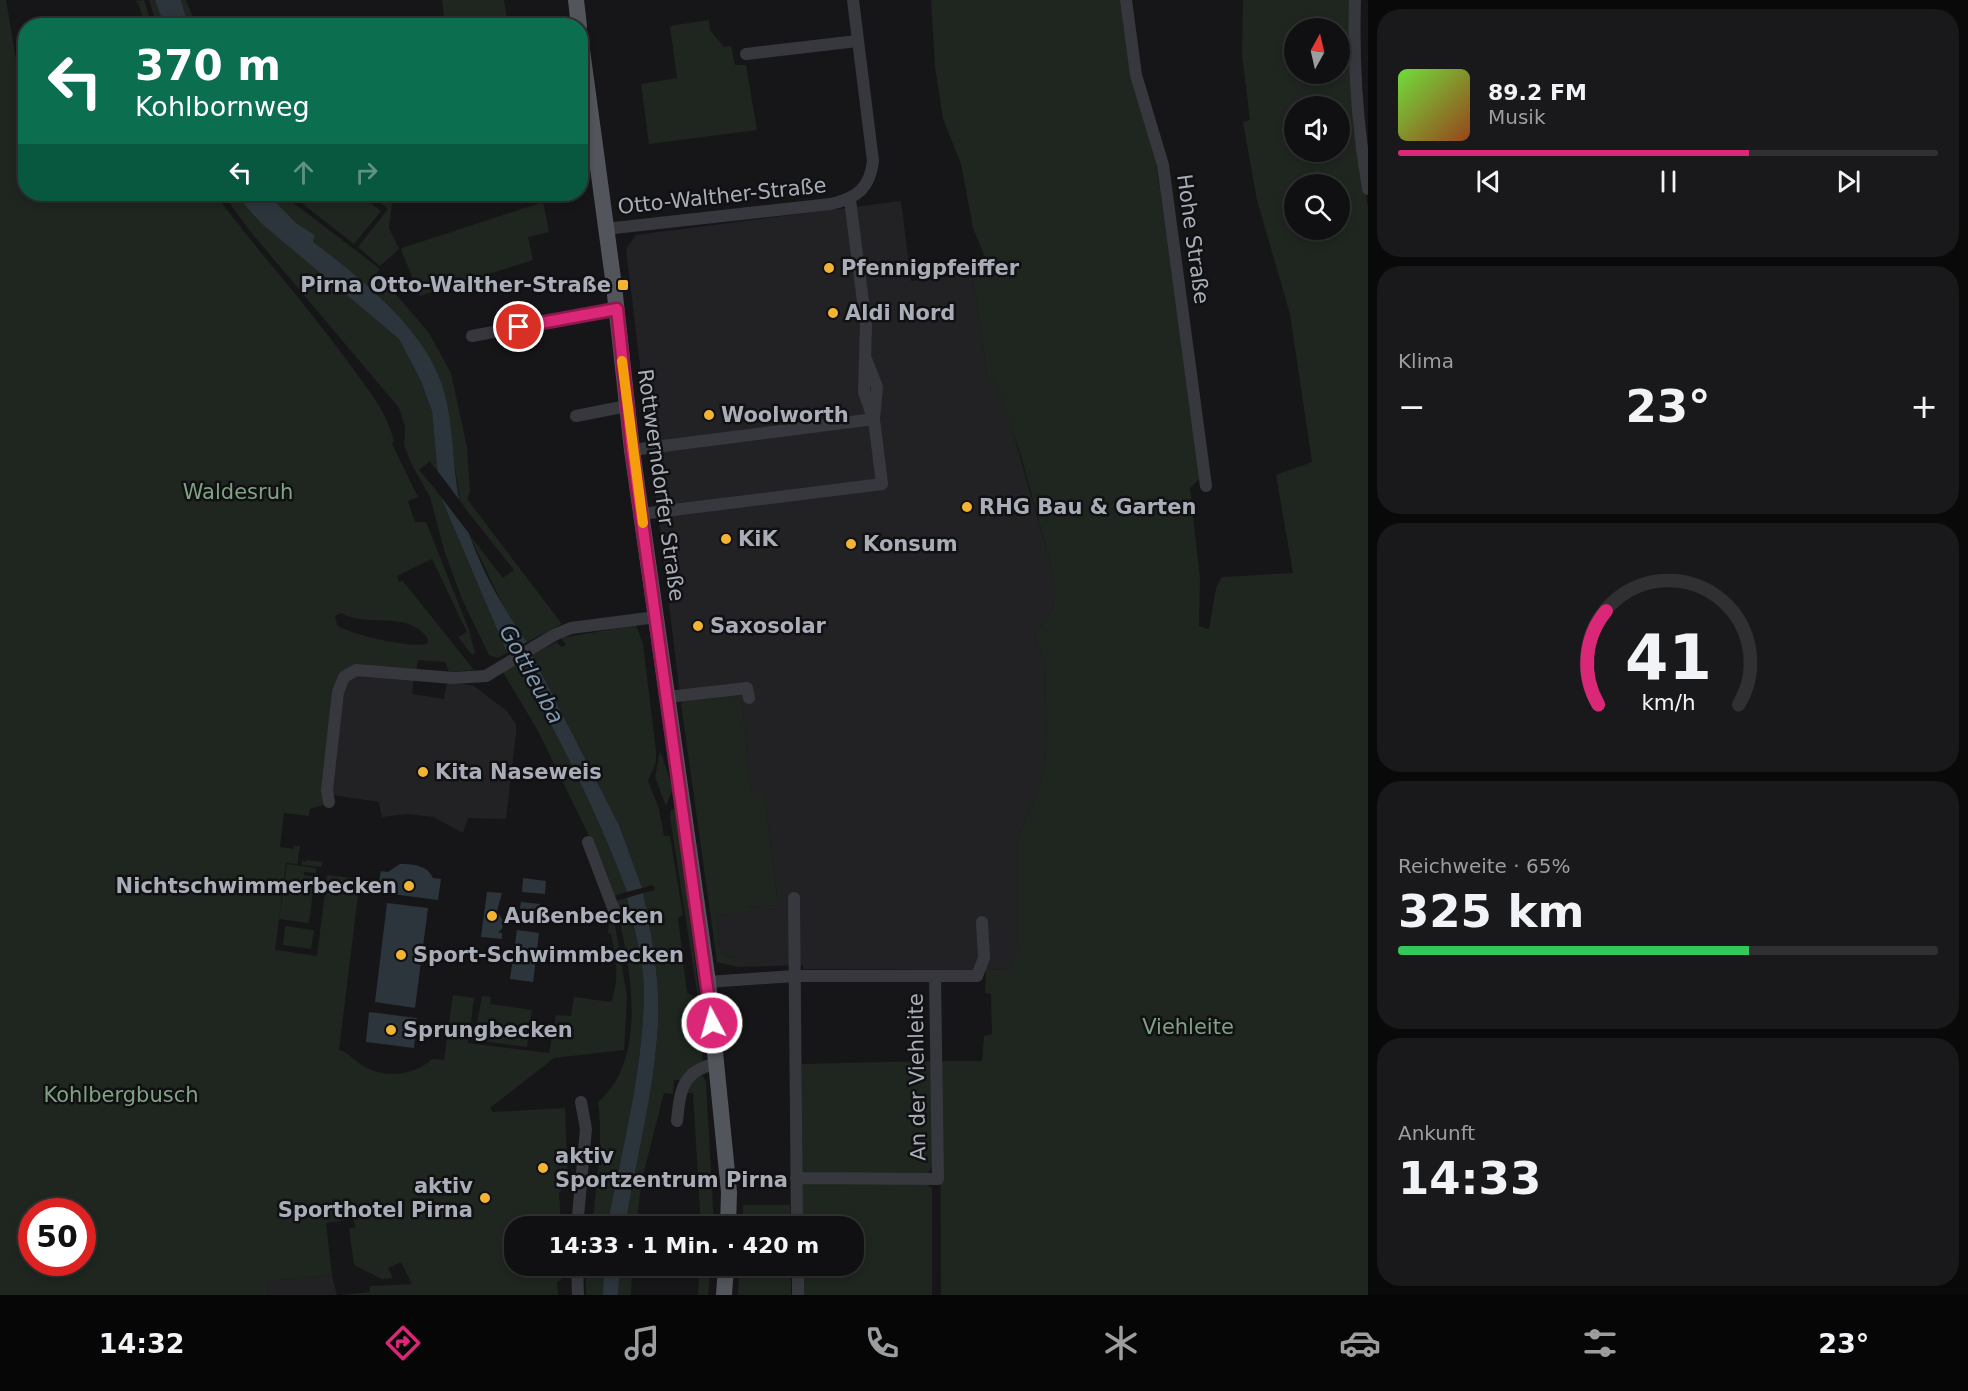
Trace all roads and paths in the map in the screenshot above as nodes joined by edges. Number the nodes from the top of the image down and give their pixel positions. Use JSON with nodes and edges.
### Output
{"nodes":[{"id":1,"x":576,"y":0,"type":"edge"},
{"id":2,"x":853,"y":0,"type":"edge"},
{"id":3,"x":1126,"y":0,"type":"edge"},
{"id":4,"x":1355,"y":0,"type":"edge"},
{"id":5,"x":578,"y":18,"type":"edge"},
{"id":6,"x":857,"y":41,"type":"junction"},
{"id":7,"x":746,"y":54,"type":"dead end"},
{"id":8,"x":588,"y":144,"type":"edge"},
{"id":9,"x":1368,"y":189,"type":"edge"},
{"id":10,"x":850,"y":200,"type":"junction"},
{"id":11,"x":605,"y":229,"type":"junction"},
{"id":12,"x":617,"y":309,"type":"junction"},
{"id":13,"x":472,"y":336,"type":"dead end"},
{"id":14,"x":627,"y":406,"type":"junction"},
{"id":15,"x":576,"y":416,"type":"dead end"},
{"id":16,"x":874,"y":419,"type":"junction"},
{"id":17,"x":632,"y":450,"type":"junction"},
{"id":18,"x":1206,"y":486,"type":"dead end"},
{"id":19,"x":641,"y":514,"type":"junction"},
{"id":20,"x":656,"y":617,"type":"junction"},
{"id":21,"x":668,"y":697,"type":"junction"},
{"id":22,"x":749,"y":698,"type":"dead end"},
{"id":23,"x":329,"y":802,"type":"dead end"},
{"id":24,"x":588,"y":842,"type":"dead end"},
{"id":25,"x":794,"y":898,"type":"dead end"},
{"id":26,"x":615,"y":913,"type":"dead end"},
{"id":27,"x":982,"y":922,"type":"dead end"},
{"id":28,"x":794,"y":976,"type":"junction"},
{"id":29,"x":935,"y":976,"type":"junction"},
{"id":30,"x":708,"y":982,"type":"junction"},
{"id":31,"x":716,"y":1064,"type":"junction"},
{"id":32,"x":581,"y":1102,"type":"dead end"},
{"id":33,"x":677,"y":1121,"type":"dead end"},
{"id":34,"x":796,"y":1178,"type":"junction"},
{"id":35,"x":579,"y":1216,"type":"edge"},
{"id":36,"x":728,"y":1216,"type":"edge"},
{"id":37,"x":797,"y":1216,"type":"edge"},
{"id":38,"x":577,"y":1276,"type":"edge"},
{"id":39,"x":725,"y":1276,"type":"edge"},
{"id":40,"x":798,"y":1276,"type":"edge"},
{"id":41,"x":578,"y":1295,"type":"edge"},
{"id":42,"x":724,"y":1295,"type":"edge"},
{"id":43,"x":798,"y":1295,"type":"edge"}],
"edges":[{"from":1,"to":5,"type":"main road"},
{"from":2,"to":6,"type":"street","name":"Otto-Walther-Straße"},
{"from":3,"to":18,"type":"street","name":"Hohe Straße"},
{"from":4,"to":9,"type":"street"},
{"from":6,"to":7,"type":"street"},
{"from":6,"to":10,"type":"street","name":"Otto-Walther-Straße"},
{"from":8,"to":11,"type":"main road","name":"Rottwerndorfer Straße"},
{"from":10,"to":11,"type":"street","name":"Otto-Walther-Straße"},
{"from":10,"to":16,"type":"street"},
{"from":11,"to":12,"type":"main road","name":"Rottwerndorfer Straße"},
{"from":12,"to":13,"type":"street"},
{"from":12,"to":14,"type":"main road","name":"Rottwerndorfer Straße"},
{"from":14,"to":15,"type":"street"},
{"from":14,"to":17,"type":"main road","name":"Rottwerndorfer Straße"},
{"from":16,"to":17,"type":"street"},
{"from":16,"to":19,"type":"street"},
{"from":17,"to":19,"type":"main road","name":"Rottwerndorfer Straße"},
{"from":19,"to":20,"type":"main road","name":"Rottwerndorfer Straße"},
{"from":20,"to":21,"type":"main road","name":"Rottwerndorfer Straße"},
{"from":20,"to":23,"type":"street"},
{"from":21,"to":22,"type":"street"},
{"from":21,"to":30,"type":"main road","name":"Rottwerndorfer Straße"},
{"from":24,"to":26,"type":"street"},
{"from":25,"to":28,"type":"street"},
{"from":27,"to":29,"type":"street","name":"An der Viehleite"},
{"from":28,"to":29,"type":"street","name":"An der Viehleite"},
{"from":28,"to":30,"type":"street","name":"An der Viehleite"},
{"from":28,"to":34,"type":"street"},
{"from":29,"to":34,"type":"street","name":"An der Viehleite"},
{"from":30,"to":31,"type":"main road","name":"Rottwerndorfer Straße"},
{"from":31,"to":33,"type":"street"},
{"from":31,"to":36,"type":"main road","name":"Rottwerndorfer Straße"},
{"from":32,"to":35,"type":"street"},
{"from":34,"to":37,"type":"street"},
{"from":38,"to":41,"type":"street"},
{"from":39,"to":42,"type":"main road"},
{"from":40,"to":43,"type":"street"}]}
